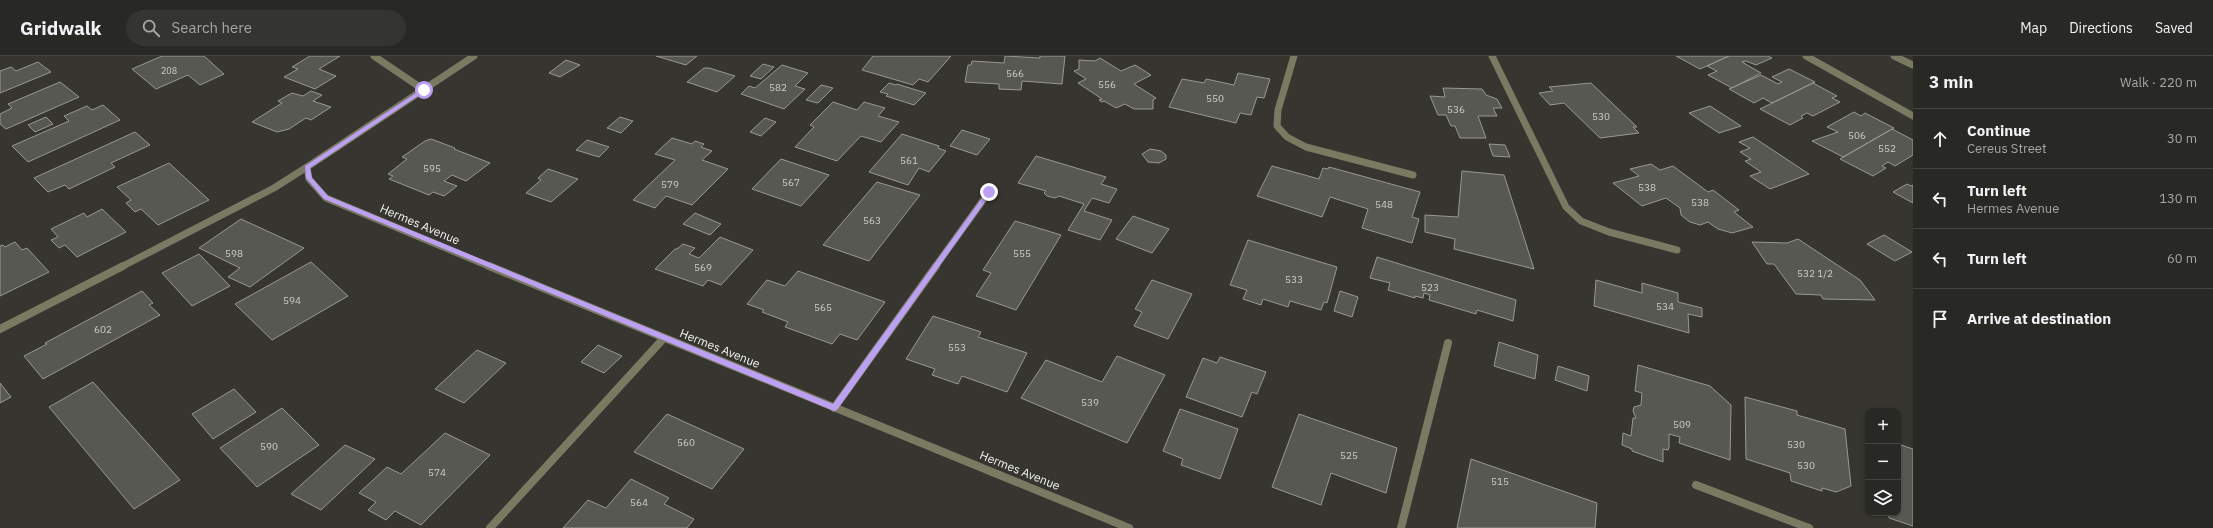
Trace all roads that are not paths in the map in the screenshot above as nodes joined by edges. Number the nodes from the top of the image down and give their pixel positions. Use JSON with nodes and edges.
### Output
{"nodes":[{"id":1,"x":374,"y":56,"type":"edge"},
{"id":2,"x":474,"y":56,"type":"edge"},
{"id":3,"x":1294,"y":56,"type":"edge"},
{"id":4,"x":1492,"y":56,"type":"edge"},
{"id":5,"x":1806,"y":56,"type":"edge"},
{"id":6,"x":1894,"y":56,"type":"edge"},
{"id":7,"x":1913,"y":65,"type":"edge"},
{"id":8,"x":424,"y":90,"type":"junction"},
{"id":9,"x":1913,"y":116,"type":"edge"},
{"id":10,"x":307,"y":167,"type":"junction"},
{"id":11,"x":1413,"y":175,"type":"dead end"},
{"id":12,"x":989,"y":192,"type":"dead end"},
{"id":13,"x":1677,"y":250,"type":"dead end"},
{"id":14,"x":0,"y":329,"type":"edge"},
{"id":15,"x":664,"y":338,"type":"junction"},
{"id":16,"x":1448,"y":343,"type":"dead end"},
{"id":17,"x":834,"y":408,"type":"junction"},
{"id":18,"x":1696,"y":485,"type":"dead end"},
{"id":19,"x":490,"y":528,"type":"edge"},
{"id":20,"x":1129,"y":528,"type":"edge"},
{"id":21,"x":1401,"y":528,"type":"edge"},
{"id":22,"x":1809,"y":528,"type":"edge"}],
"edges":[{"from":1,"to":8,"type":"street"},
{"from":2,"to":8,"type":"street"},
{"from":3,"to":11,"type":"street"},
{"from":4,"to":13,"type":"street"},
{"from":5,"to":9,"type":"street"},
{"from":6,"to":7,"type":"street"},
{"from":8,"to":10,"type":"street"},
{"from":10,"to":14,"type":"street"},
{"from":10,"to":15,"type":"street","name":"Hermes Avenue"},
{"from":12,"to":17,"type":"street"},
{"from":15,"to":17,"type":"street","name":"Hermes Avenue"},
{"from":15,"to":19,"type":"street"},
{"from":16,"to":21,"type":"street"},
{"from":17,"to":20,"type":"street","name":"Hermes Avenue"},
{"from":18,"to":22,"type":"street"}]}
